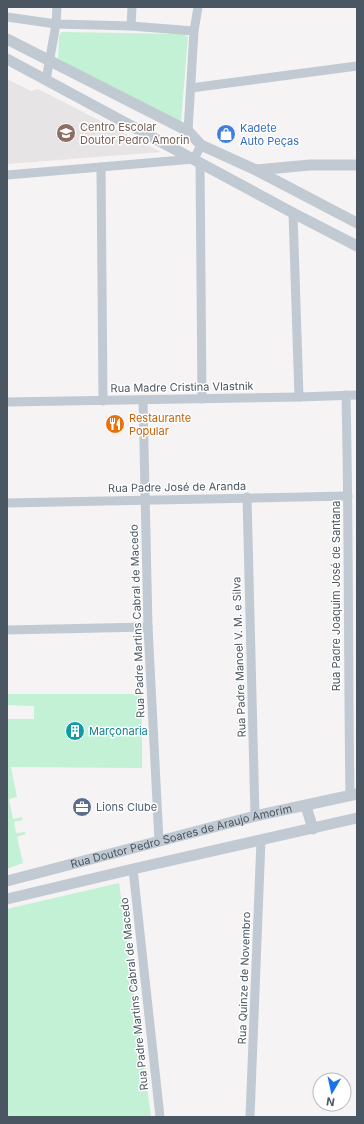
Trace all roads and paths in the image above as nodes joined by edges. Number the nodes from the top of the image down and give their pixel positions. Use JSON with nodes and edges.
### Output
{"nodes":[{"id":1,"x":57,"y":7,"type":"edge"},
{"id":2,"x":132,"y":7,"type":"edge"},
{"id":3,"x":198,"y":7,"type":"edge"},
{"id":4,"x":7,"y":17,"type":"edge"},
{"id":5,"x":56,"y":24,"type":"junction"},
{"id":6,"x":131,"y":26,"type":"junction"},
{"id":7,"x":194,"y":31,"type":"junction"},
{"id":8,"x":7,"y":39,"type":"edge"},
{"id":9,"x":7,"y":59,"type":"edge"},
{"id":10,"x":50,"y":61,"type":"junction"},
{"id":11,"x":357,"y":66,"type":"edge"},
{"id":12,"x":46,"y":80,"type":"junction"},
{"id":13,"x":191,"y":88,"type":"junction"},
{"id":14,"x":188,"y":131,"type":"junction"},
{"id":15,"x":201,"y":145,"type":"junction"},
{"id":16,"x":197,"y":160,"type":"junction"},
{"id":17,"x":357,"y":165,"type":"edge"},
{"id":18,"x":101,"y":167,"type":"junction"},
{"id":19,"x":256,"y":170,"type":"junction"},
{"id":20,"x":7,"y":176,"type":"edge"},
{"id":21,"x":293,"y":213,"type":"junction"},
{"id":22,"x":357,"y":223,"type":"edge"},
{"id":23,"x":357,"y":246,"type":"edge"},
{"id":24,"x":346,"y":395,"type":"junction"},
{"id":25,"x":357,"y":395,"type":"edge"},
{"id":26,"x":299,"y":397,"type":"junction"},
{"id":27,"x":202,"y":399,"type":"junction"},
{"id":28,"x":142,"y":400,"type":"junction"},
{"id":29,"x":103,"y":401,"type":"junction"},
{"id":30,"x":7,"y":402,"type":"edge"},
{"id":31,"x":348,"y":496,"type":"junction"},
{"id":32,"x":247,"y":497,"type":"junction"},
{"id":33,"x":145,"y":500,"type":"junction"},
{"id":34,"x":7,"y":503,"type":"edge"},
{"id":35,"x":148,"y":627,"type":"junction"},
{"id":36,"x":7,"y":630,"type":"edge"},
{"id":37,"x":352,"y":654,"type":"edge"},
{"id":38,"x":354,"y":795,"type":"edge"},
{"id":39,"x":306,"y":806,"type":"junction"},
{"id":40,"x":255,"y":816,"type":"junction"},
{"id":41,"x":357,"y":818,"type":"edge"},
{"id":42,"x":313,"y":829,"type":"junction"},
{"id":43,"x":261,"y":840,"type":"junction"},
{"id":44,"x":158,"y":841,"type":"junction"},
{"id":45,"x":133,"y":869,"type":"junction"},
{"id":46,"x":7,"y":881,"type":"edge"},
{"id":47,"x":7,"y":899,"type":"edge"},
{"id":48,"x":160,"y":1117,"type":"edge"},
{"id":49,"x":250,"y":1117,"type":"edge"}],
"edges":[{"from":1,"to":5,"type":"street"},
{"from":2,"to":6,"type":"street"},
{"from":3,"to":7,"type":"street"},
{"from":4,"to":5,"type":"street"},
{"from":5,"to":6,"type":"street"},
{"from":5,"to":10,"type":"street"},
{"from":6,"to":7,"type":"street"},
{"from":7,"to":13,"type":"street"},
{"from":8,"to":10,"type":"street"},
{"from":9,"to":12,"type":"street"},
{"from":10,"to":12,"type":"street"},
{"from":10,"to":14,"type":"street"},
{"from":11,"to":13,"type":"street"},
{"from":12,"to":16,"type":"street"},
{"from":13,"to":14,"type":"street"},
{"from":14,"to":15,"type":"street"},
{"from":15,"to":16,"type":"street"},
{"from":15,"to":19,"type":"street"},
{"from":16,"to":18,"type":"street"},
{"from":16,"to":21,"type":"street"},
{"from":16,"to":27,"type":"street"},
{"from":17,"to":19,"type":"street"},
{"from":18,"to":20,"type":"street"},
{"from":18,"to":29,"type":"street"},
{"from":19,"to":22,"type":"street"},
{"from":21,"to":23,"type":"street"},
{"from":21,"to":26,"type":"street"},
{"from":24,"to":25,"type":"street","name":"Rua Madre Cristina Vlastnik"},
{"from":24,"to":26,"type":"street","name":"Rua Madre Cristina Vlastnik"},
{"from":24,"to":31,"type":"street","name":"Rua Padre Joaquim José de Santana"},
{"from":26,"to":27,"type":"street","name":"Rua Madre Cristina Vlastnik"},
{"from":27,"to":28,"type":"street","name":"Rua Madre Cristina Vlastnik"},
{"from":28,"to":29,"type":"street","name":"Rua Madre Cristina Vlastnik"},
{"from":28,"to":33,"type":"street","name":"Rua Padre Martins Cabral de Macedo"},
{"from":29,"to":30,"type":"street","name":"Rua Madre Cristina Vlastnik"},
{"from":31,"to":32,"type":"street","name":"Rua Padre José de Aranda"},
{"from":31,"to":37,"type":"street","name":"Rua Padre Joaquim José de Santana"},
{"from":32,"to":33,"type":"street","name":"Rua Padre José de Aranda"},
{"from":32,"to":40,"type":"street","name":"Rua Padre Manoel V. M. e Silva"},
{"from":33,"to":34,"type":"street","name":"Rua Padre José de Aranda"},
{"from":33,"to":35,"type":"street","name":"Rua Padre Martins Cabral de Macedo"},
{"from":35,"to":36,"type":"street"},
{"from":35,"to":44,"type":"street","name":"Rua Padre Martins Cabral de Macedo"},
{"from":37,"to":38,"type":"street","name":"Rua Padre Joaquim José de Santana"},
{"from":38,"to":39,"type":"street","name":"Rua Doutor Pedro Soares de Araujo Amorim"},
{"from":39,"to":40,"type":"street","name":"Rua Doutor Pedro Soares de Araujo Amorim"},
{"from":39,"to":42,"type":"street"},
{"from":40,"to":44,"type":"street","name":"Rua Doutor Pedro Soares de Araujo Amorim"},
{"from":41,"to":42,"type":"street","name":"Rua Doutor Pedro Soares de Araujo Amorim"},
{"from":42,"to":43,"type":"street","name":"Rua Doutor Pedro Soares de Araujo Amorim"},
{"from":43,"to":45,"type":"street","name":"Rua Doutor Pedro Soares de Araujo Amorim"},
{"from":43,"to":49,"type":"street","name":"Rua Quinze de Novembro"},
{"from":44,"to":46,"type":"street","name":"Rua Doutor Pedro Soares de Araujo Amorim"},
{"from":45,"to":47,"type":"street","name":"Rua Doutor Pedro Soares de Araujo Amorim"},
{"from":45,"to":48,"type":"street","name":"Rua Padre Martins Cabral de Macedo"}]}
